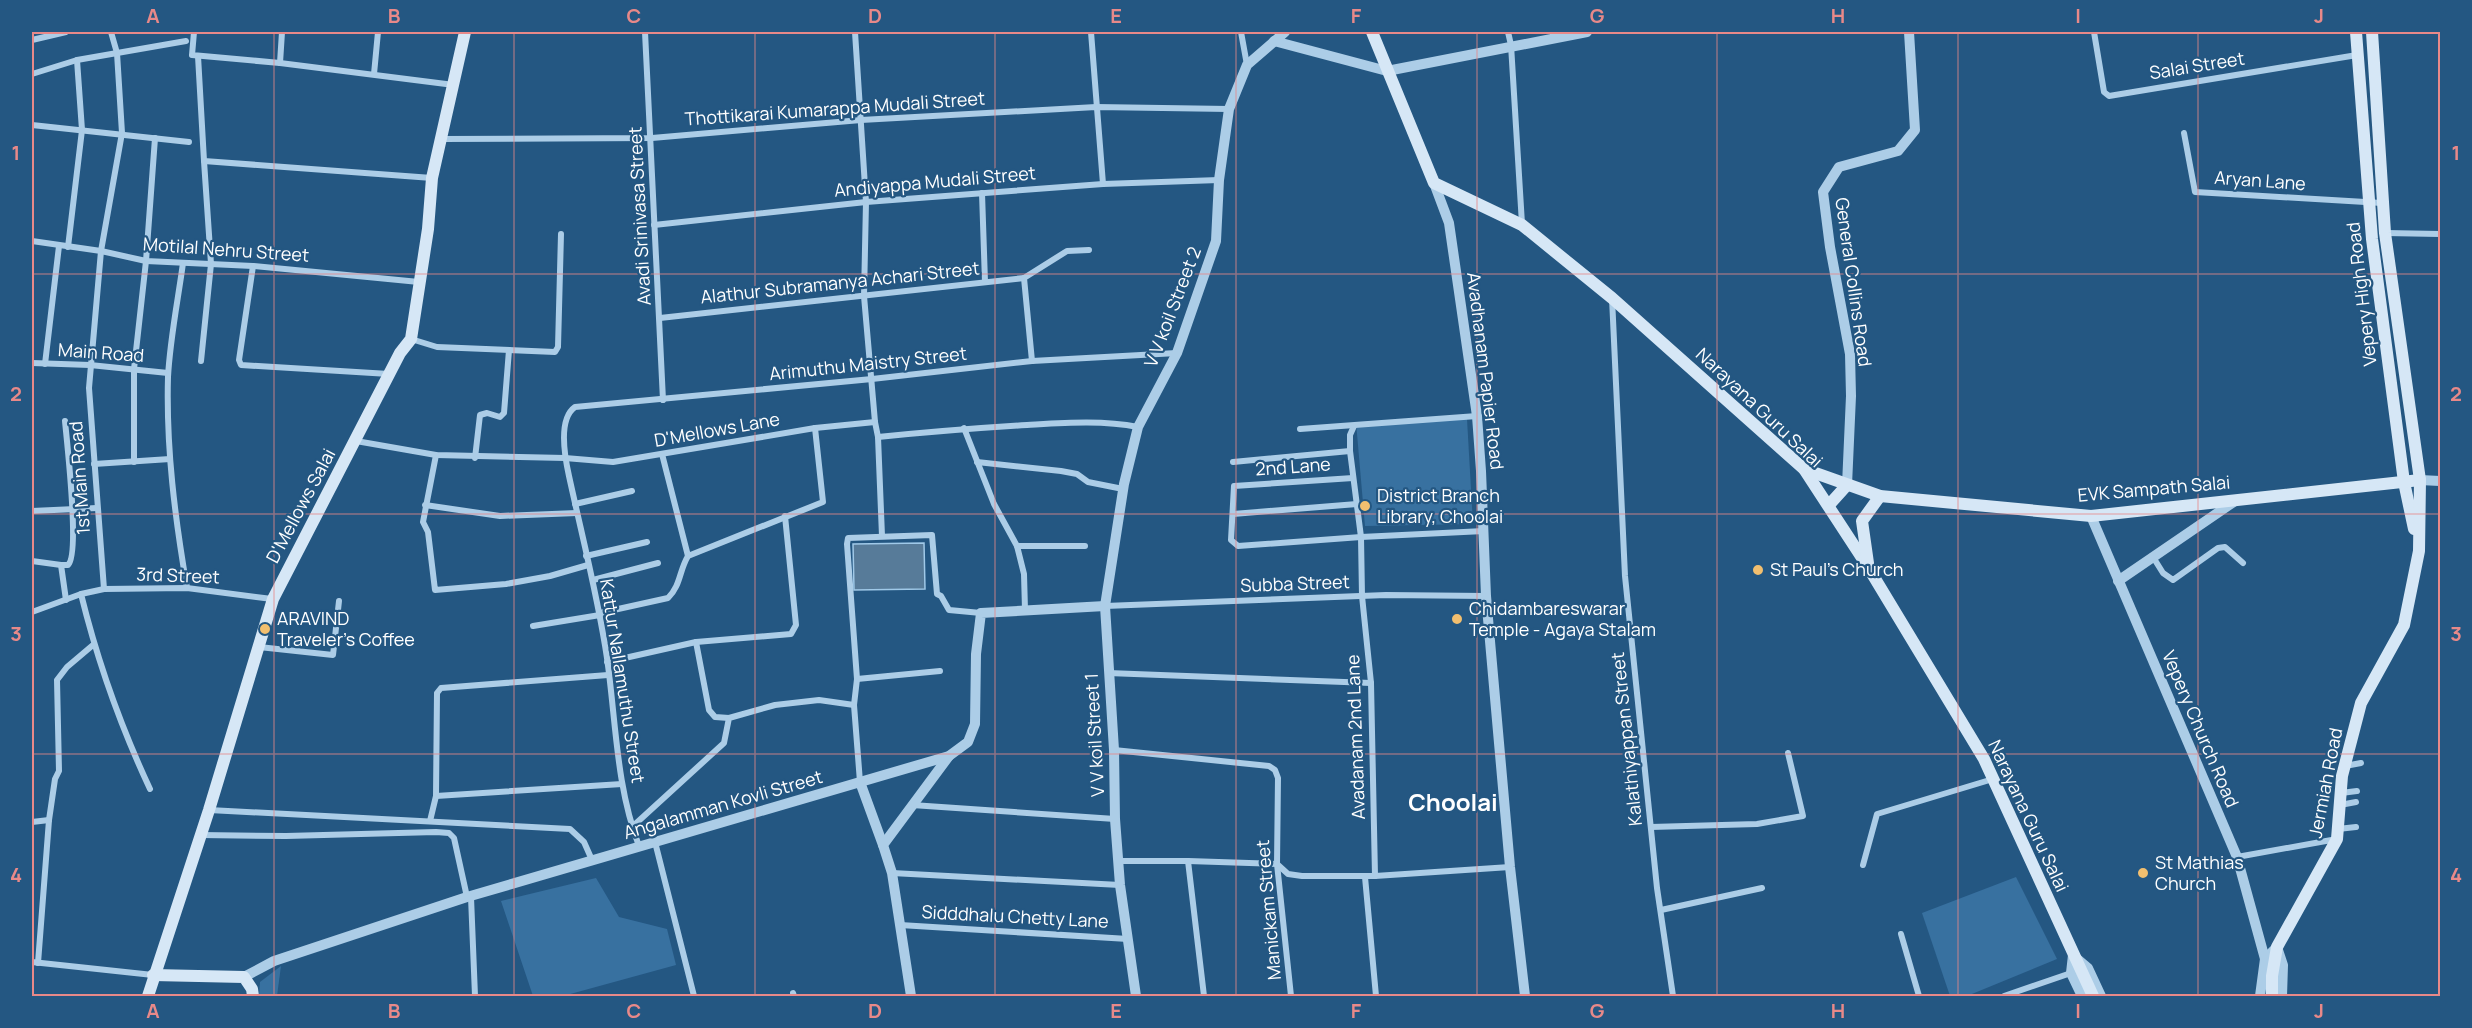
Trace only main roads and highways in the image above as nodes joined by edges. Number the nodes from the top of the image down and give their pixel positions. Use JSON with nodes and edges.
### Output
{"nodes":[{"id":1,"x":465,"y":32,"type":"edge"},
{"id":2,"x":1372,"y":32,"type":"edge"},
{"id":3,"x":2356,"y":32,"type":"edge"},
{"id":4,"x":2372,"y":32,"type":"edge"},
{"id":5,"x":1804,"y":469,"type":"junction"},
{"id":6,"x":2420,"y":480,"type":"junction"},
{"id":7,"x":2404,"y":482,"type":"junction"},
{"id":8,"x":1847,"y":485,"type":"junction"},
{"id":9,"x":1880,"y":496,"type":"junction"},
{"id":10,"x":1829,"y":506,"type":"junction"},
{"id":11,"x":2419,"y":551,"type":"junction"},
{"id":12,"x":1868,"y":567,"type":"junction"},
{"id":13,"x":153,"y":975,"type":"junction"},
{"id":14,"x":148,"y":996,"type":"edge"},
{"id":15,"x":253,"y":996,"type":"edge"},
{"id":16,"x":2093,"y":996,"type":"edge"},
{"id":17,"x":2272,"y":996,"type":"edge"}],
"edges":[{"from":1,"to":13,"type":"main road","name":"D'Mellows Salai"},
{"from":2,"to":5,"type":"main road","name":"Narayana Guru Salai"},
{"from":3,"to":7,"type":"main road","name":"Vepery High Road"},
{"from":4,"to":6,"type":"main road","name":"Vepery High Road"},
{"from":5,"to":8,"type":"main road","name":"EVK Sampath Salai"},
{"from":5,"to":10,"type":"main road","name":"Narayana Guru Salai"},
{"from":6,"to":7,"type":"main road","name":"EVK Sampath Salai"},
{"from":6,"to":11,"type":"main road","name":"Jermiah Road"},
{"from":7,"to":9,"type":"main road","name":"EVK Sampath Salai"},
{"from":7,"to":11,"type":"main road","name":"Vepery High Road"},
{"from":8,"to":9,"type":"main road","name":"EVK Sampath Salai"},
{"from":8,"to":10,"type":"main road"},
{"from":9,"to":12,"type":"main road"},
{"from":10,"to":12,"type":"main road","name":"Narayana Guru Salai"},
{"from":11,"to":17,"type":"main road","name":"Jermiah Road"},
{"from":12,"to":16,"type":"main road","name":"Narayana Guru Salai"},
{"from":13,"to":14,"type":"main road","name":"D'Mellows Salai"},
{"from":13,"to":15,"type":"main road"}]}
